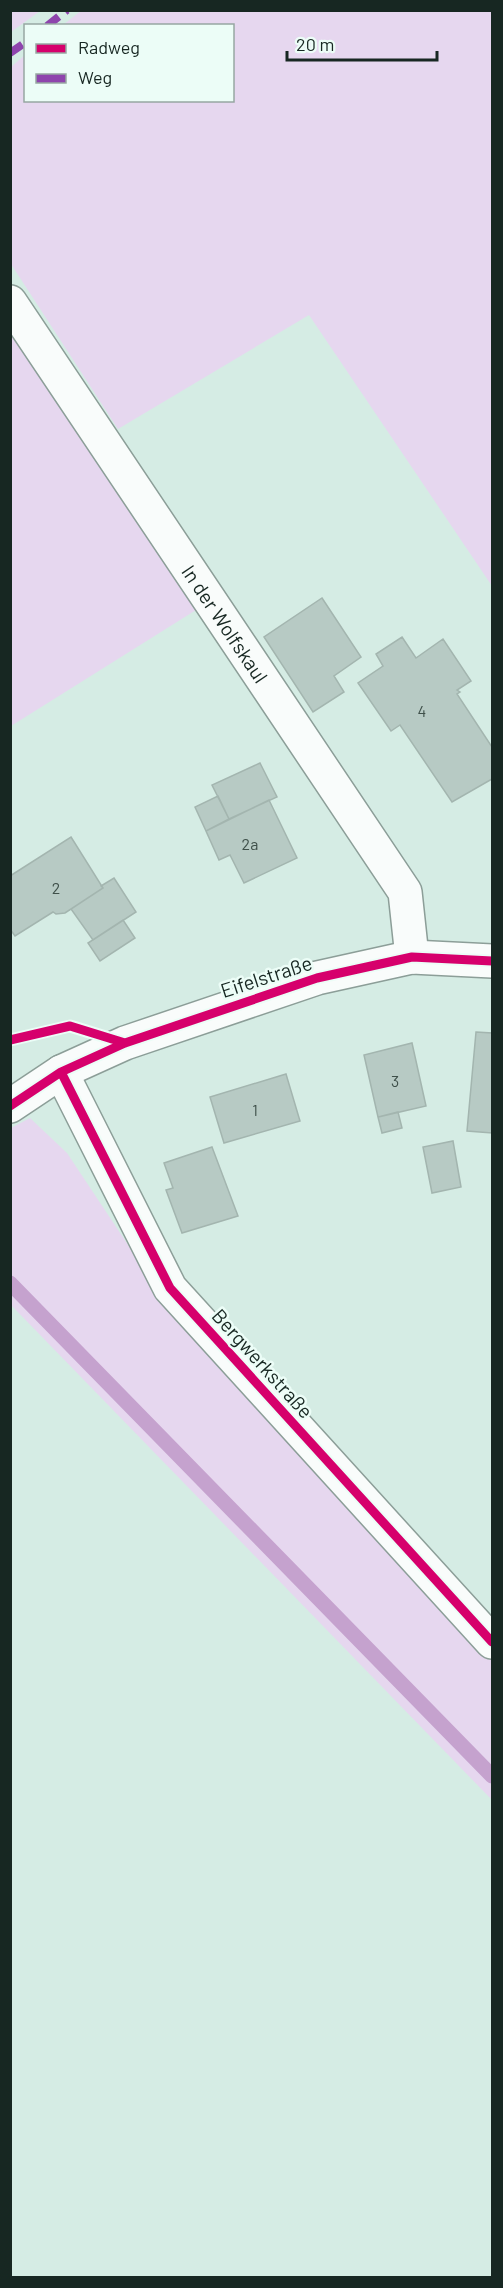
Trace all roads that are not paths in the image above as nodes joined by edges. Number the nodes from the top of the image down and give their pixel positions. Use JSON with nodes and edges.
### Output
{"nodes":[{"id":1,"x":10,"y":302,"type":"edge"},
{"id":2,"x":412,"y":957,"type":"junction"},
{"id":3,"x":492,"y":961,"type":"edge"},
{"id":4,"x":61,"y":1072,"type":"junction"},
{"id":5,"x":10,"y":1078,"type":"edge"},
{"id":6,"x":10,"y":1106,"type":"edge"},
{"id":7,"x":492,"y":1642,"type":"edge"}],
"edges":[{"from":1,"to":2,"type":"street","name":"In der Wolfskaul"},
{"from":2,"to":3,"type":"street","name":"Eifelstraße"},
{"from":2,"to":4,"type":"street","name":"Eifelstraße"},
{"from":4,"to":5,"type":"street"},
{"from":4,"to":6,"type":"street"},
{"from":4,"to":7,"type":"street","name":"Bergwerkstraße"}]}
